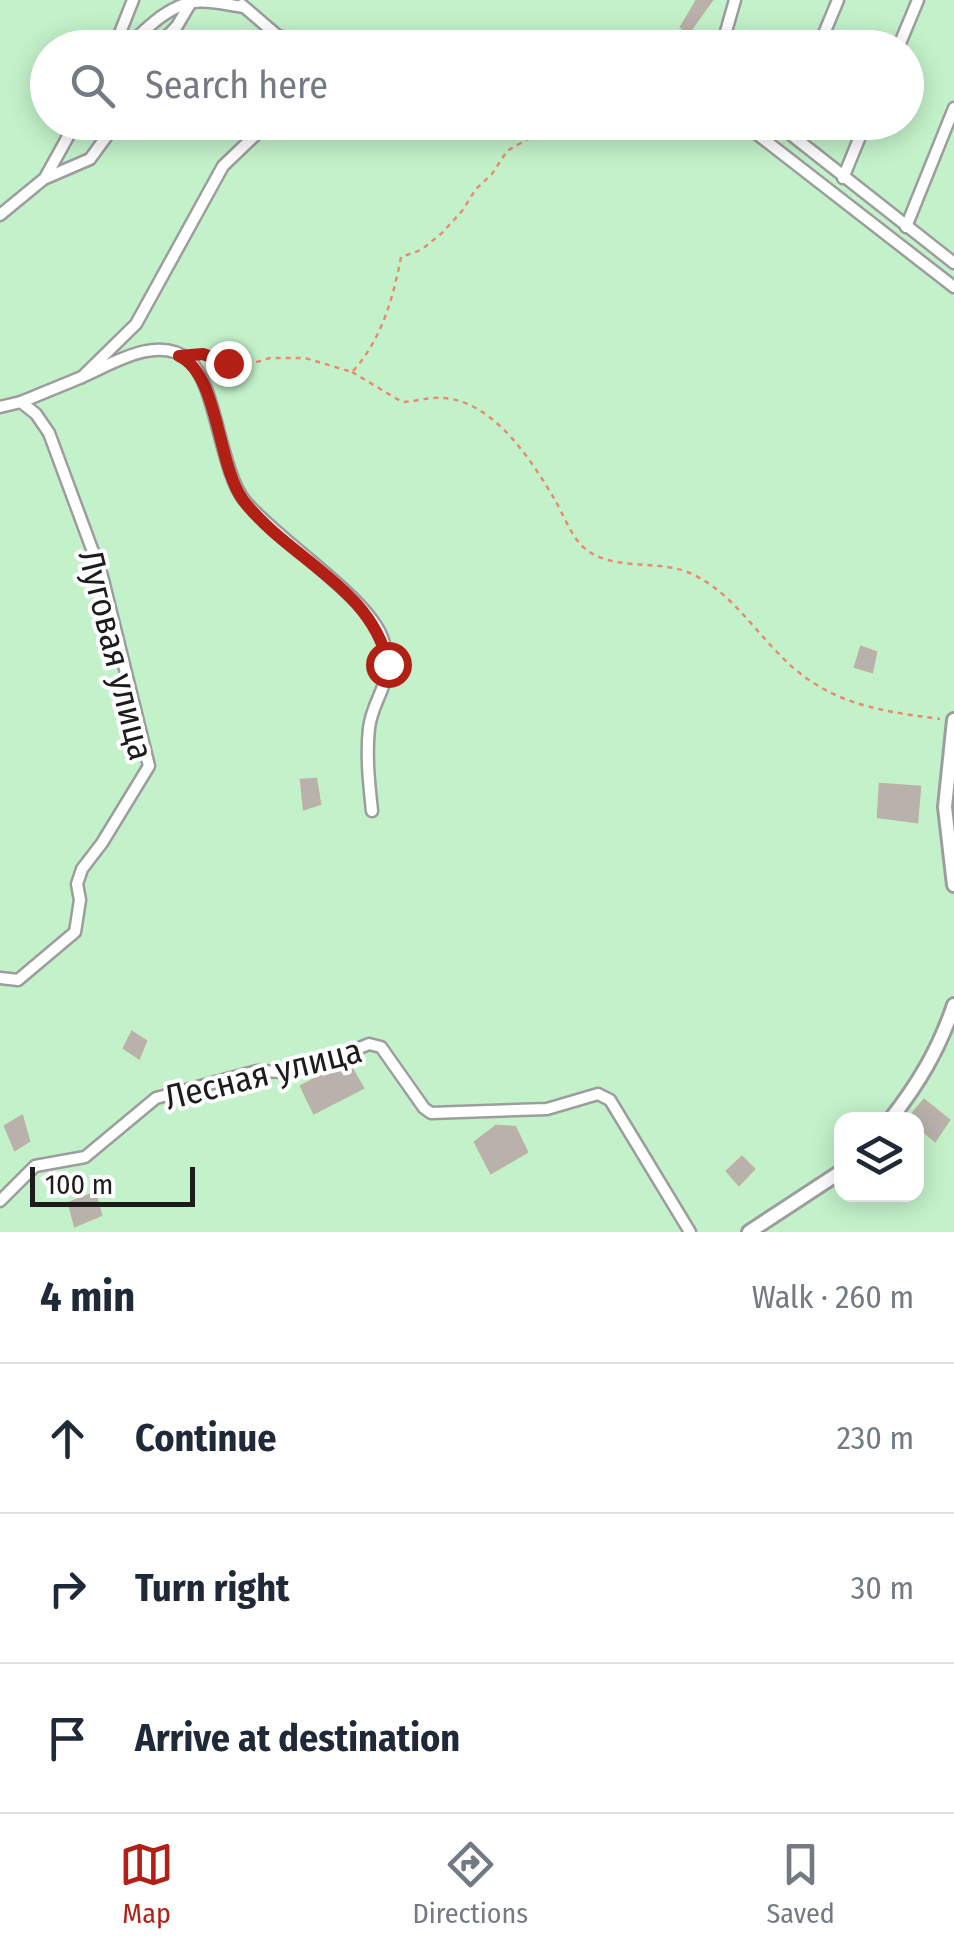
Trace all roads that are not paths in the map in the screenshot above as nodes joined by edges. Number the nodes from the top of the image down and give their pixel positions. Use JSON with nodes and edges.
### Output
{"nodes":[{"id":1,"x":133,"y":0,"type":"edge"},
{"id":2,"x":735,"y":0,"type":"edge"},
{"id":3,"x":838,"y":0,"type":"edge"},
{"id":4,"x":918,"y":0,"type":"edge"},
{"id":5,"x":241,"y":3,"type":"edge"},
{"id":6,"x":190,"y":4,"type":"junction"},
{"id":7,"x":121,"y":30,"type":"edge"},
{"id":8,"x":145,"y":30,"type":"edge"},
{"id":9,"x":172,"y":30,"type":"edge"},
{"id":10,"x":271,"y":30,"type":"edge"},
{"id":11,"x":726,"y":30,"type":"edge"},
{"id":12,"x":826,"y":30,"type":"edge"},
{"id":13,"x":906,"y":30,"type":"edge"},
{"id":14,"x":954,"y":108,"type":"edge"},
{"id":15,"x":66,"y":140,"type":"edge"},
{"id":16,"x":104,"y":140,"type":"edge"},
{"id":17,"x":250,"y":140,"type":"edge"},
{"id":18,"x":768,"y":140,"type":"edge"},
{"id":19,"x":799,"y":140,"type":"edge"},
{"id":20,"x":859,"y":140,"type":"edge"},
{"id":21,"x":45,"y":178,"type":"junction"},
{"id":22,"x":843,"y":178,"type":"junction"},
{"id":23,"x":0,"y":216,"type":"edge"},
{"id":24,"x":906,"y":227,"type":"junction"},
{"id":25,"x":954,"y":263,"type":"edge"},
{"id":26,"x":954,"y":287,"type":"edge"},
{"id":27,"x":82,"y":377,"type":"junction"},
{"id":28,"x":21,"y":402,"type":"junction"},
{"id":29,"x":0,"y":407,"type":"edge"},
{"id":30,"x":953,"y":722,"type":"edge"},
{"id":31,"x":372,"y":811,"type":"dead end"},
{"id":32,"x":954,"y":886,"type":"edge"},
{"id":33,"x":0,"y":978,"type":"edge"},
{"id":34,"x":954,"y":1005,"type":"edge"},
{"id":35,"x":896,"y":1112,"type":"edge"},
{"id":36,"x":834,"y":1177,"type":"edge"},
{"id":37,"x":0,"y":1202,"type":"edge"},
{"id":38,"x":690,"y":1232,"type":"edge"},
{"id":39,"x":750,"y":1232,"type":"edge"}],
"edges":[{"from":1,"to":7,"type":"street"},
{"from":2,"to":11,"type":"street"},
{"from":3,"to":12,"type":"street"},
{"from":4,"to":13,"type":"street"},
{"from":5,"to":6,"type":"street"},
{"from":5,"to":10,"type":"street"},
{"from":6,"to":8,"type":"street"},
{"from":6,"to":9,"type":"street"},
{"from":14,"to":24,"type":"street"},
{"from":15,"to":21,"type":"street"},
{"from":16,"to":21,"type":"street"},
{"from":17,"to":27,"type":"street"},
{"from":18,"to":26,"type":"street"},
{"from":19,"to":22,"type":"street"},
{"from":20,"to":22,"type":"street"},
{"from":21,"to":23,"type":"street"},
{"from":22,"to":24,"type":"street"},
{"from":24,"to":25,"type":"street"},
{"from":27,"to":28,"type":"street"},
{"from":27,"to":31,"type":"street"},
{"from":28,"to":29,"type":"street"},
{"from":28,"to":33,"type":"street","name":"Луговая улица"},
{"from":30,"to":32,"type":"street"},
{"from":34,"to":35,"type":"street"},
{"from":36,"to":39,"type":"street"},
{"from":37,"to":38,"type":"street","name":"Лесная улица"}]}
